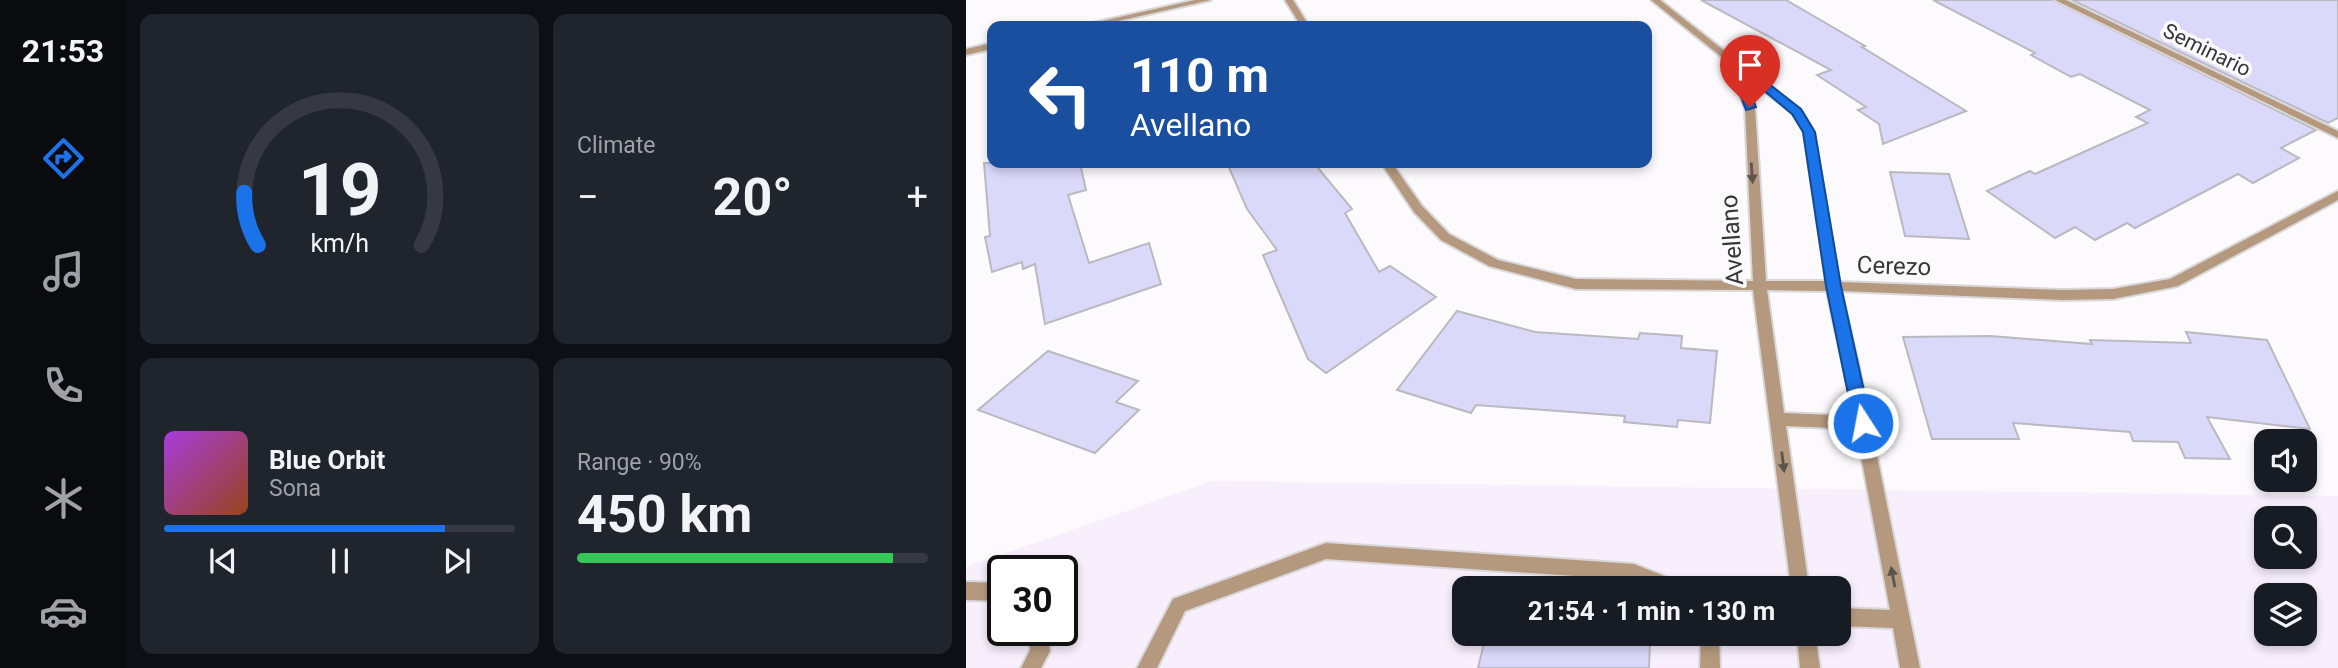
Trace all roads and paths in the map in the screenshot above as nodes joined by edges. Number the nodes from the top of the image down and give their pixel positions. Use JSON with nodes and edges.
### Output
{"nodes":[{"id":1,"x":1207,"y":0,"type":"edge"},
{"id":2,"x":1289,"y":0,"type":"edge"},
{"id":3,"x":1656,"y":0,"type":"edge"},
{"id":4,"x":2060,"y":0,"type":"edge"},
{"id":5,"x":1108,"y":21,"type":"edge"},
{"id":6,"x":1302,"y":21,"type":"edge"},
{"id":7,"x":987,"y":47,"type":"edge"},
{"id":8,"x":966,"y":52,"type":"edge"},
{"id":9,"x":1732,"y":59,"type":"junction"},
{"id":10,"x":2338,"y":135,"type":"edge"},
{"id":11,"x":1390,"y":168,"type":"edge"},
{"id":12,"x":2338,"y":195,"type":"edge"},
{"id":13,"x":1833,"y":286,"type":"junction"},
{"id":14,"x":1760,"y":287,"type":"junction"},
{"id":15,"x":1777,"y":419,"type":"junction"},
{"id":16,"x":1863,"y":423,"type":"junction"},
{"id":17,"x":1644,"y":576,"type":"edge"},
{"id":18,"x":1798,"y":576,"type":"edge"},
{"id":19,"x":966,"y":590,"type":"edge"},
{"id":20,"x":987,"y":591,"type":"edge"},
{"id":21,"x":1851,"y":617,"type":"edge"},
{"id":22,"x":1901,"y":619,"type":"junction"},
{"id":23,"x":1040,"y":646,"type":"edge"},
{"id":24,"x":1710,"y":646,"type":"edge"},
{"id":25,"x":1807,"y":646,"type":"edge"},
{"id":26,"x":1031,"y":668,"type":"edge"},
{"id":27,"x":1147,"y":668,"type":"edge"},
{"id":28,"x":1710,"y":668,"type":"edge"},
{"id":29,"x":1810,"y":668,"type":"edge"},
{"id":30,"x":1910,"y":668,"type":"edge"}],
"edges":[{"from":1,"to":5,"type":"street"},
{"from":2,"to":6,"type":"street"},
{"from":3,"to":9,"type":"street"},
{"from":4,"to":10,"type":"street","name":"Seminario"},
{"from":7,"to":8,"type":"street"},
{"from":9,"to":13,"type":"street"},
{"from":9,"to":14,"type":"street","name":"Avellano","one_way":true},
{"from":11,"to":14,"type":"street","name":"Cerezo"},
{"from":12,"to":13,"type":"street","name":"Cerezo"},
{"from":13,"to":14,"type":"street","name":"Cerezo"},
{"from":13,"to":16,"type":"street"},
{"from":14,"to":15,"type":"street","name":"Avellano"},
{"from":15,"to":16,"type":"street"},
{"from":15,"to":18,"type":"street","name":"Avellano","one_way":true},
{"from":22,"to":16,"type":"street","one_way":true},
{"from":17,"to":27,"type":"street"},
{"from":19,"to":20,"type":"street"},
{"from":21,"to":22,"type":"street"},
{"from":22,"to":30,"type":"street"},
{"from":23,"to":26,"type":"street"},
{"from":24,"to":28,"type":"street"},
{"from":25,"to":29,"type":"street"}]}
